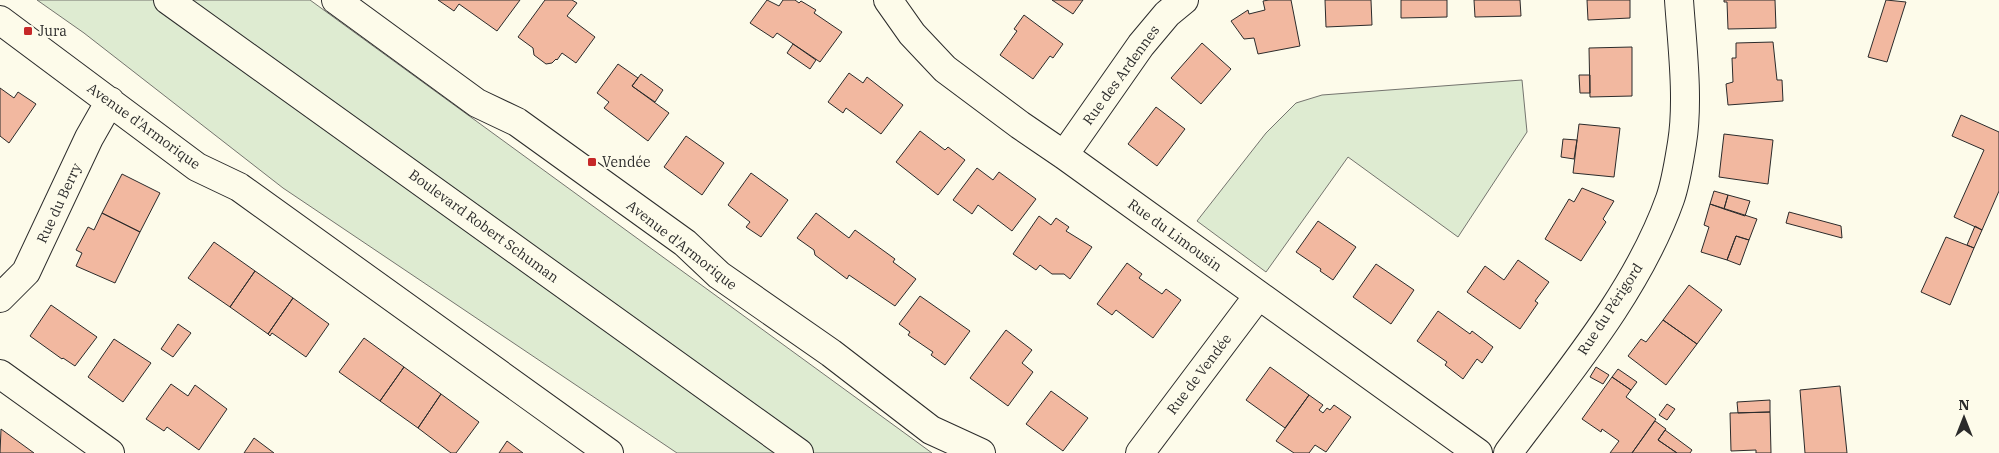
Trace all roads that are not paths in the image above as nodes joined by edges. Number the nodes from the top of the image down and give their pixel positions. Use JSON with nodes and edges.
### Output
{"nodes":[{"id":1,"x":168,"y":0,"type":"edge"},
{"id":2,"x":336,"y":0,"type":"edge"},
{"id":3,"x":888,"y":0,"type":"edge"},
{"id":4,"x":1184,"y":0,"type":"edge"},
{"id":5,"x":1679,"y":0,"type":"edge"},
{"id":6,"x":0,"y":20,"type":"edge"},
{"id":7,"x":110,"y":101,"type":"junction"},
{"id":8,"x":1064,"y":155,"type":"junction"},
{"id":9,"x":1258,"y":296,"type":"junction"},
{"id":10,"x":0,"y":298,"type":"edge"},
{"id":11,"x":0,"y":374,"type":"edge"},
{"id":12,"x":110,"y":453,"type":"edge"},
{"id":13,"x":608,"y":453,"type":"edge"},
{"id":14,"x":800,"y":453,"type":"edge"},
{"id":15,"x":981,"y":453,"type":"edge"},
{"id":16,"x":1140,"y":453,"type":"edge"},
{"id":17,"x":1478,"y":453,"type":"edge"},
{"id":18,"x":1508,"y":453,"type":"edge"}],
"edges":[{"from":1,"to":14,"type":"street","name":"Boulevard Robert Schuman"},
{"from":2,"to":15,"type":"street","name":"Avenue d'Armorique"},
{"from":3,"to":8,"type":"street","name":"Rue du Limousin"},
{"from":4,"to":8,"type":"street","name":"Rue des Ardennes"},
{"from":5,"to":18,"type":"street","name":"Rue du Périgord"},
{"from":6,"to":7,"type":"street","name":"Avenue d'Armorique"},
{"from":7,"to":10,"type":"street","name":"Rue du Berry"},
{"from":7,"to":13,"type":"street","name":"Avenue d'Armorique"},
{"from":8,"to":9,"type":"street","name":"Rue du Limousin"},
{"from":9,"to":16,"type":"street","name":"Rue de Vendée"},
{"from":9,"to":17,"type":"street","name":"Rue du Limousin"},
{"from":11,"to":12,"type":"street"}]}
